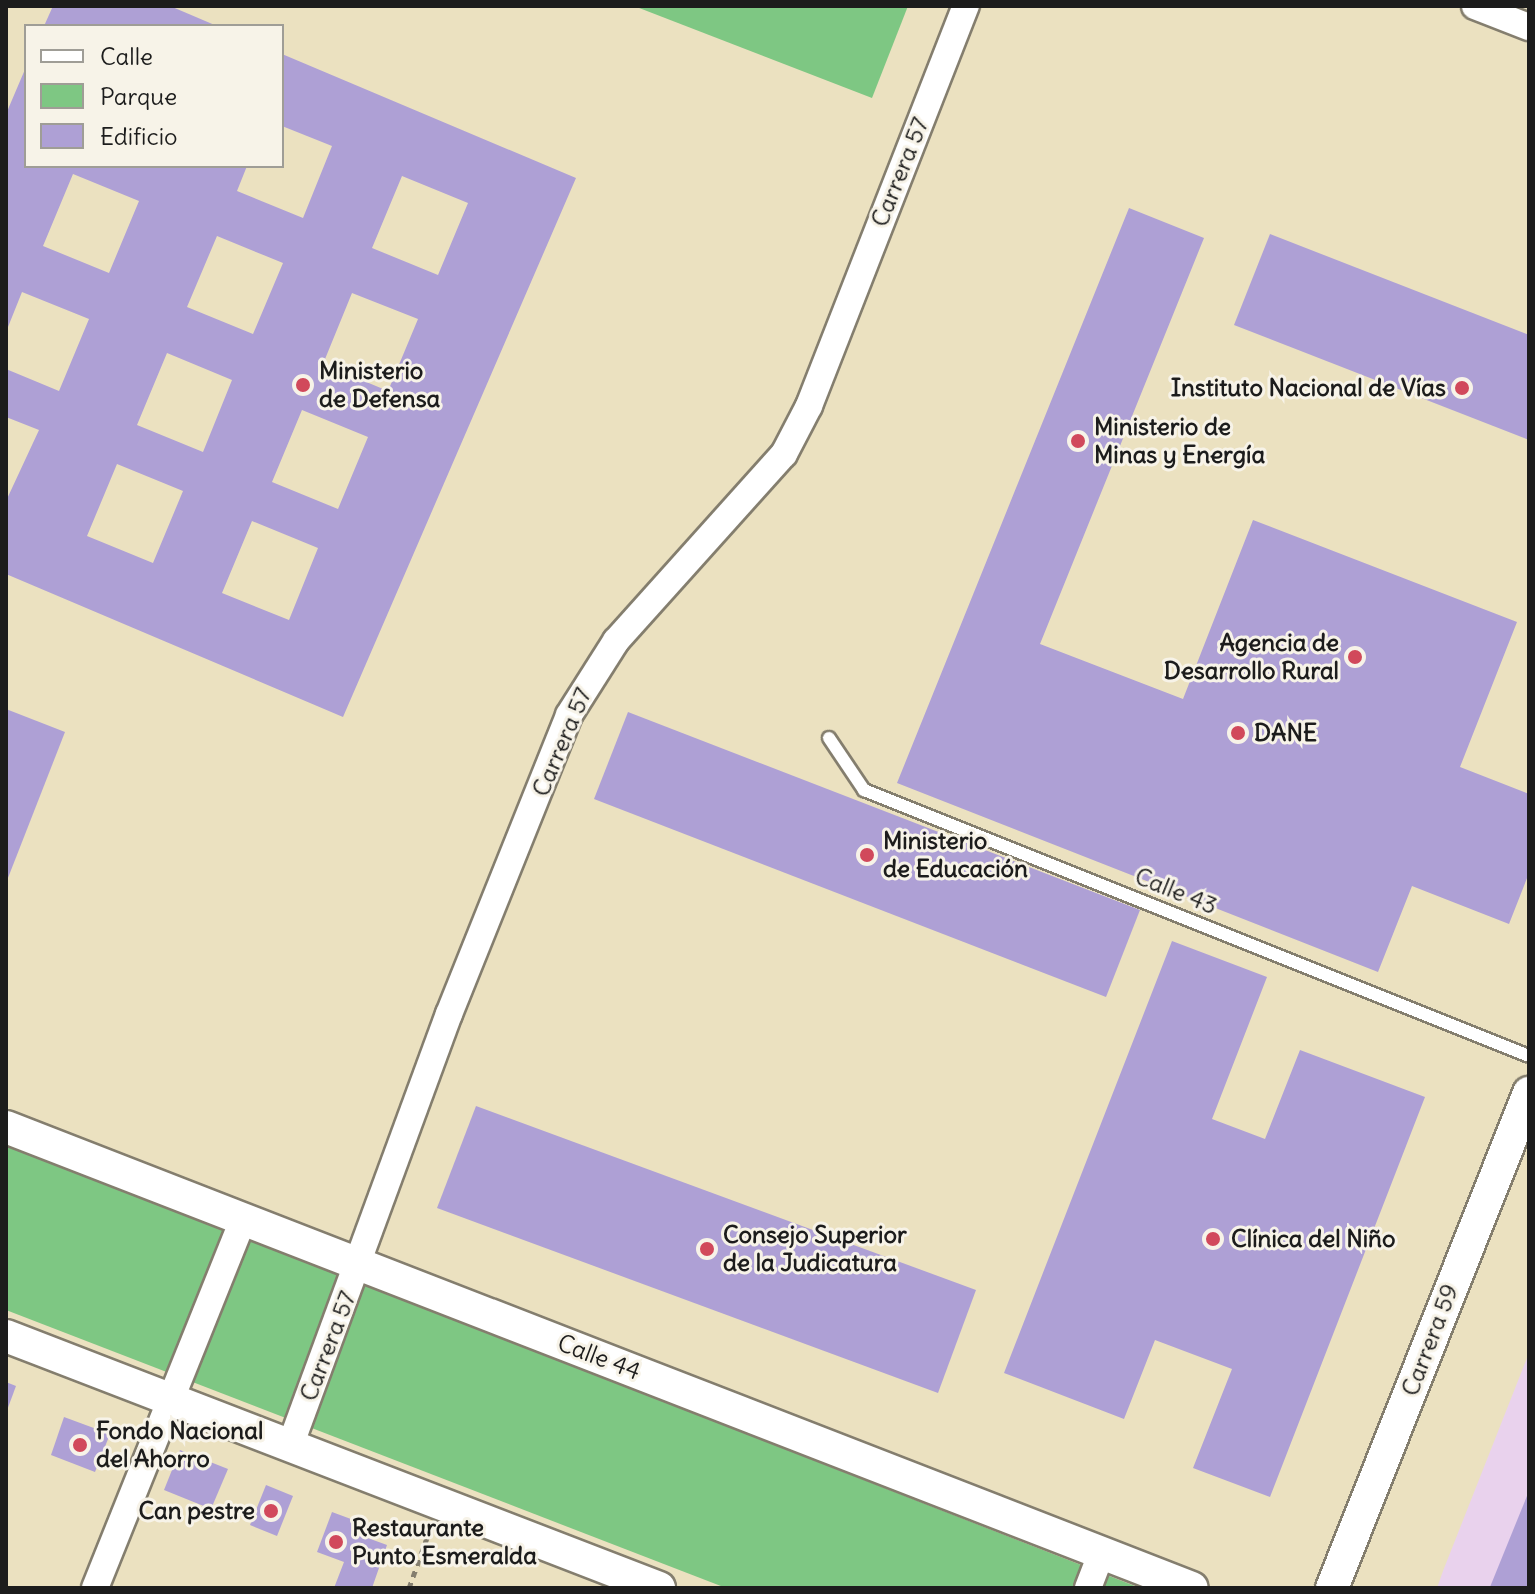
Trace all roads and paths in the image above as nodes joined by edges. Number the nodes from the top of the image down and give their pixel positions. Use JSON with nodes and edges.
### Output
{"nodes":[{"id":1,"x":966,"y":6,"type":"edge"},
{"id":2,"x":1475,"y":6,"type":"edge"},
{"id":3,"x":1529,"y":27,"type":"edge"},
{"id":4,"x":829,"y":738,"type":"dead end"},
{"id":5,"x":1529,"y":1056,"type":"edge"},
{"id":6,"x":1529,"y":1093,"type":"edge"},
{"id":7,"x":6,"y":1127,"type":"edge"},
{"id":8,"x":243,"y":1219,"type":"junction"},
{"id":9,"x":359,"y":1264,"type":"junction"},
{"id":10,"x":6,"y":1336,"type":"edge"},
{"id":11,"x":173,"y":1400,"type":"junction"},
{"id":12,"x":290,"y":1446,"type":"junction"},
{"id":13,"x":431,"y":1527,"type":"dead end"},
{"id":14,"x":1102,"y":1552,"type":"junction"},
{"id":15,"x":95,"y":1588,"type":"edge"},
{"id":16,"x":409,"y":1588,"type":"edge"},
{"id":17,"x":659,"y":1588,"type":"edge"},
{"id":18,"x":1088,"y":1588,"type":"edge"},
{"id":19,"x":1192,"y":1588,"type":"edge"},
{"id":20,"x":1332,"y":1588,"type":"edge"}],
"edges":[{"from":1,"to":9,"type":"street","name":"Carrera 57"},
{"from":2,"to":3,"type":"street"},
{"from":4,"to":5,"type":"lane","name":"Calle 43"},
{"from":6,"to":20,"type":"street","name":"Carrera 59"},
{"from":7,"to":8,"type":"street","name":"Calle 44"},
{"from":8,"to":9,"type":"street","name":"Calle 44"},
{"from":8,"to":11,"type":"street"},
{"from":9,"to":12,"type":"street","name":"Carrera 57"},
{"from":9,"to":14,"type":"street","name":"Calle 44"},
{"from":10,"to":11,"type":"street"},
{"from":11,"to":12,"type":"street"},
{"from":11,"to":15,"type":"street"},
{"from":12,"to":17,"type":"street"},
{"from":13,"to":16,"type":"path"},
{"from":14,"to":18,"type":"street"},
{"from":14,"to":19,"type":"street","name":"Calle 44"}]}
